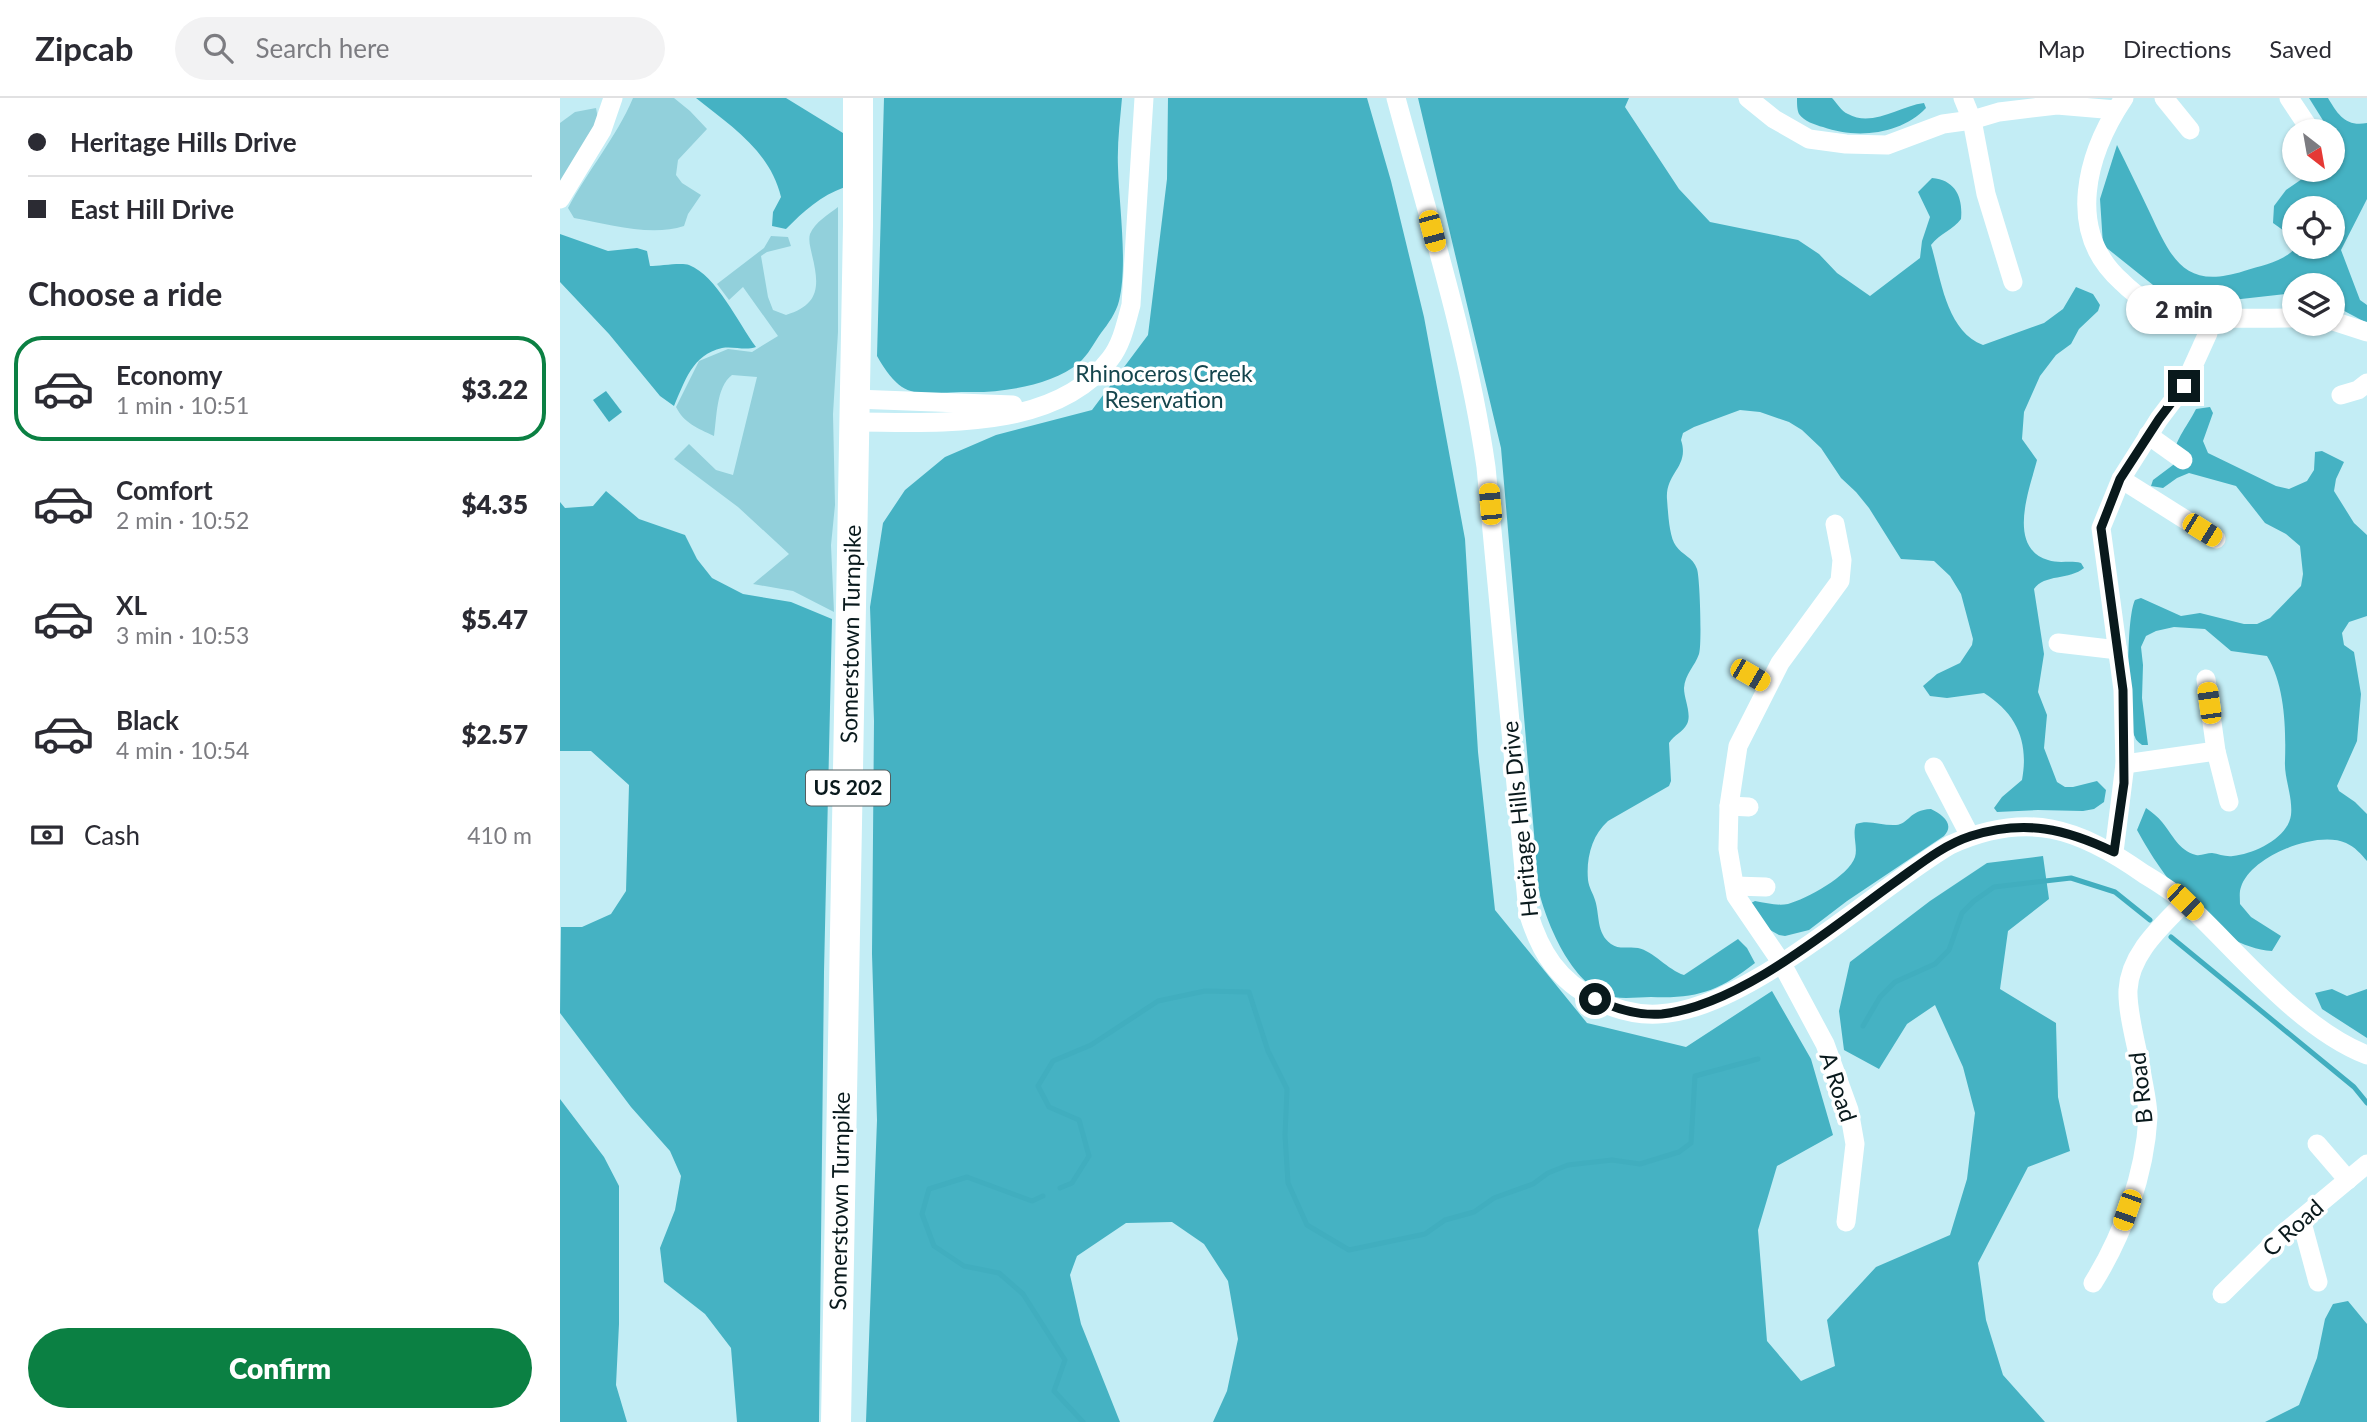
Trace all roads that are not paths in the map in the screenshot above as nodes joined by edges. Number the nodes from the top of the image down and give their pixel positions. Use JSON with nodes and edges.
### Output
{"nodes":[{"id":1,"x":613,"y":98,"type":"edge"},
{"id":2,"x":858,"y":98,"type":"edge"},
{"id":3,"x":1144,"y":98,"type":"edge"},
{"id":4,"x":1396,"y":98,"type":"edge"},
{"id":5,"x":1748,"y":98,"type":"edge"},
{"id":6,"x":1964,"y":98,"type":"edge"},
{"id":7,"x":2164,"y":98,"type":"edge"},
{"id":8,"x":2290,"y":98,"type":"edge"},
{"id":9,"x":2120,"y":104,"type":"edge"},
{"id":10,"x":2303,"y":119,"type":"edge"},
{"id":11,"x":1972,"y":120,"type":"junction"},
{"id":12,"x":2190,"y":130,"type":"dead end"},
{"id":13,"x":560,"y":200,"type":"edge"},
{"id":14,"x":2013,"y":282,"type":"dead end"},
{"id":15,"x":2210,"y":317,"type":"junction"},
{"id":16,"x":2282,"y":318,"type":"edge"},
{"id":17,"x":2345,"y":325,"type":"edge"},
{"id":18,"x":2367,"y":332,"type":"edge"},
{"id":19,"x":2367,"y":383,"type":"edge"},
{"id":20,"x":2341,"y":395,"type":"dead end"},
{"id":21,"x":855,"y":410,"type":"junction"},
{"id":22,"x":2148,"y":435,"type":"junction"},
{"id":23,"x":2183,"y":460,"type":"dead end"},
{"id":24,"x":2120,"y":479,"type":"junction"},
{"id":25,"x":1835,"y":524,"type":"dead end"},
{"id":26,"x":2216,"y":539,"type":"dead end"},
{"id":27,"x":2058,"y":643,"type":"dead end"},
{"id":28,"x":2118,"y":650,"type":"junction"},
{"id":29,"x":1750,"y":675,"type":"dead end"},
{"id":30,"x":2206,"y":679,"type":"dead end"},
{"id":31,"x":1767,"y":685,"type":"junction"},
{"id":32,"x":2216,"y":751,"type":"junction"},
{"id":33,"x":2125,"y":764,"type":"junction"},
{"id":34,"x":1934,"y":767,"type":"dead end"},
{"id":35,"x":2229,"y":802,"type":"dead end"},
{"id":36,"x":1970,"y":836,"type":"junction"},
{"id":37,"x":2114,"y":852,"type":"junction"},
{"id":38,"x":1735,"y":886,"type":"junction"},
{"id":39,"x":1766,"y":887,"type":"dead end"},
{"id":40,"x":2185,"y":902,"type":"junction"},
{"id":41,"x":1782,"y":962,"type":"junction"},
{"id":42,"x":2367,"y":1055,"type":"edge"},
{"id":43,"x":2317,"y":1144,"type":"dead end"},
{"id":44,"x":2367,"y":1164,"type":"edge"},
{"id":45,"x":2348,"y":1180,"type":"junction"},
{"id":46,"x":2301,"y":1219,"type":"junction"},
{"id":47,"x":1846,"y":1222,"type":"dead end"},
{"id":48,"x":2318,"y":1282,"type":"dead end"},
{"id":49,"x":2093,"y":1283,"type":"dead end"},
{"id":50,"x":2222,"y":1294,"type":"dead end"},
{"id":51,"x":836,"y":1422,"type":"edge"}],
"edges":[{"from":1,"to":13,"type":"street"},
{"from":2,"to":21,"type":"main road","name":"Somerstown Turnpike","number":"US 202"},
{"from":3,"to":21,"type":"street"},
{"from":4,"to":41,"type":"street","name":"Heritage Hills Drive"},
{"from":5,"to":11,"type":"street"},
{"from":6,"to":11,"type":"street"},
{"from":7,"to":12,"type":"street"},
{"from":8,"to":10,"type":"street"},
{"from":9,"to":11,"type":"street"},
{"from":9,"to":15,"type":"street"},
{"from":11,"to":14,"type":"street"},
{"from":15,"to":16,"type":"street"},
{"from":15,"to":22,"type":"street"},
{"from":17,"to":18,"type":"street"},
{"from":19,"to":20,"type":"street"},
{"from":21,"to":51,"type":"main road","name":"Somerstown Turnpike","number":"US 202"},
{"from":22,"to":23,"type":"street"},
{"from":22,"to":24,"type":"street"},
{"from":24,"to":26,"type":"street"},
{"from":24,"to":28,"type":"street"},
{"from":25,"to":31,"type":"street","name":"A Road"},
{"from":27,"to":28,"type":"street"},
{"from":28,"to":33,"type":"street"},
{"from":29,"to":31,"type":"street"},
{"from":30,"to":32,"type":"street"},
{"from":31,"to":38,"type":"street","name":"A Road"},
{"from":32,"to":33,"type":"street"},
{"from":32,"to":35,"type":"street"},
{"from":33,"to":37,"type":"street"},
{"from":34,"to":36,"type":"street"},
{"from":36,"to":37,"type":"street","name":"Heritage Hills Drive"},
{"from":36,"to":41,"type":"street","name":"Heritage Hills Drive"},
{"from":37,"to":40,"type":"street","name":"Heritage Hills Drive"},
{"from":38,"to":39,"type":"street"},
{"from":38,"to":41,"type":"street","name":"A Road"},
{"from":40,"to":42,"type":"street","name":"Heritage Hills Drive"},
{"from":40,"to":49,"type":"street","name":"B Road"},
{"from":41,"to":47,"type":"street","name":"A Road"},
{"from":43,"to":45,"type":"street"},
{"from":44,"to":45,"type":"street","name":"C Road"},
{"from":45,"to":46,"type":"street","name":"C Road"},
{"from":46,"to":48,"type":"street"},
{"from":46,"to":50,"type":"street","name":"C Road"}]}
